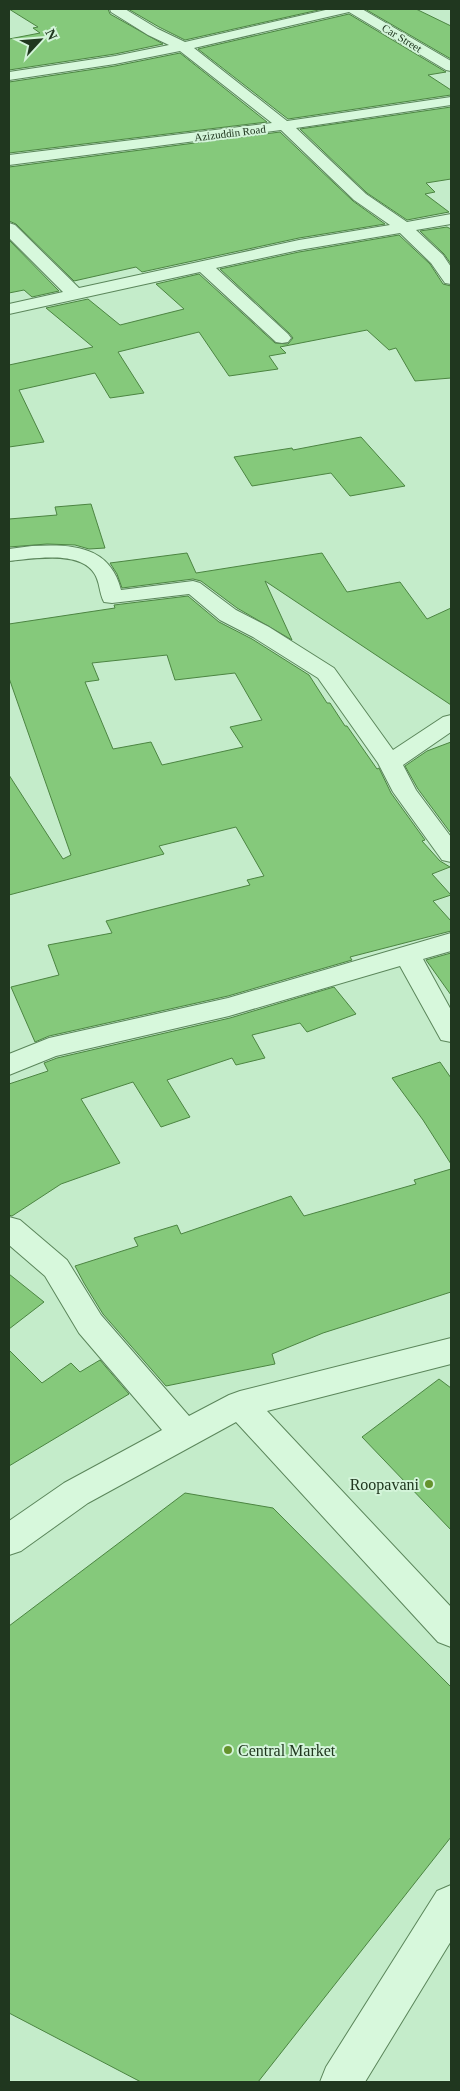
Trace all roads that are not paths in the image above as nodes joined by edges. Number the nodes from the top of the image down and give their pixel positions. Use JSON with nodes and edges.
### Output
{"nodes":[{"id":1,"x":116,"y":9,"type":"edge"},
{"id":2,"x":346,"y":9,"type":"edge"},
{"id":3,"x":353,"y":9,"type":"edge"},
{"id":4,"x":183,"y":46,"type":"junction"},
{"id":5,"x":444,"y":47,"type":"dead end"},
{"id":6,"x":421,"y":49,"type":"junction"},
{"id":7,"x":451,"y":68,"type":"edge"},
{"id":8,"x":9,"y":76,"type":"edge"},
{"id":9,"x":451,"y":101,"type":"edge"},
{"id":10,"x":285,"y":126,"type":"junction"},
{"id":11,"x":9,"y":160,"type":"edge"},
{"id":12,"x":451,"y":219,"type":"edge"},
{"id":13,"x":404,"y":227,"type":"junction"},
{"id":14,"x":9,"y":228,"type":"edge"},
{"id":15,"x":204,"y":266,"type":"junction"},
{"id":16,"x":451,"y":279,"type":"edge"},
{"id":17,"x":74,"y":293,"type":"junction"},
{"id":18,"x":9,"y":310,"type":"edge"},
{"id":19,"x":282,"y":338,"type":"dead end"},
{"id":20,"x":9,"y":556,"type":"edge"},
{"id":21,"x":451,"y":722,"type":"edge"},
{"id":22,"x":394,"y":768,"type":"junction"},
{"id":23,"x":451,"y":854,"type":"edge"},
{"id":24,"x":451,"y":942,"type":"edge"},
{"id":25,"x":407,"y":955,"type":"junction"},
{"id":26,"x":451,"y":1033,"type":"edge"},
{"id":27,"x":9,"y":1065,"type":"edge"},
{"id":28,"x":9,"y":1228,"type":"edge"},
{"id":29,"x":451,"y":1351,"type":"edge"},
{"id":30,"x":240,"y":1404,"type":"junction"},
{"id":31,"x":185,"y":1434,"type":"junction"},
{"id":32,"x":9,"y":1540,"type":"edge"},
{"id":33,"x":451,"y":1631,"type":"edge"},
{"id":34,"x":451,"y":1905,"type":"edge"},
{"id":35,"x":341,"y":2082,"type":"edge"}],
"edges":[{"from":1,"to":4,"type":"street"},
{"from":2,"to":4,"type":"street"},
{"from":3,"to":6,"type":"street","name":"Car Street"},
{"from":4,"to":8,"type":"street"},
{"from":4,"to":10,"type":"street"},
{"from":5,"to":6,"type":"street"},
{"from":6,"to":7,"type":"street","name":"Car Street"},
{"from":9,"to":10,"type":"street","name":"Azizuddin Road"},
{"from":10,"to":11,"type":"street","name":"Azizuddin Road"},
{"from":10,"to":13,"type":"street"},
{"from":12,"to":13,"type":"street"},
{"from":13,"to":15,"type":"street"},
{"from":13,"to":16,"type":"street"},
{"from":14,"to":17,"type":"street"},
{"from":15,"to":17,"type":"street"},
{"from":15,"to":19,"type":"street"},
{"from":17,"to":18,"type":"street"},
{"from":20,"to":22,"type":"street"},
{"from":21,"to":22,"type":"street"},
{"from":22,"to":23,"type":"street"},
{"from":24,"to":25,"type":"street"},
{"from":25,"to":26,"type":"street"},
{"from":25,"to":27,"type":"street"},
{"from":28,"to":31,"type":"street"},
{"from":29,"to":30,"type":"street"},
{"from":30,"to":31,"type":"street"},
{"from":30,"to":33,"type":"street"},
{"from":31,"to":32,"type":"street"},
{"from":34,"to":35,"type":"street"}]}
